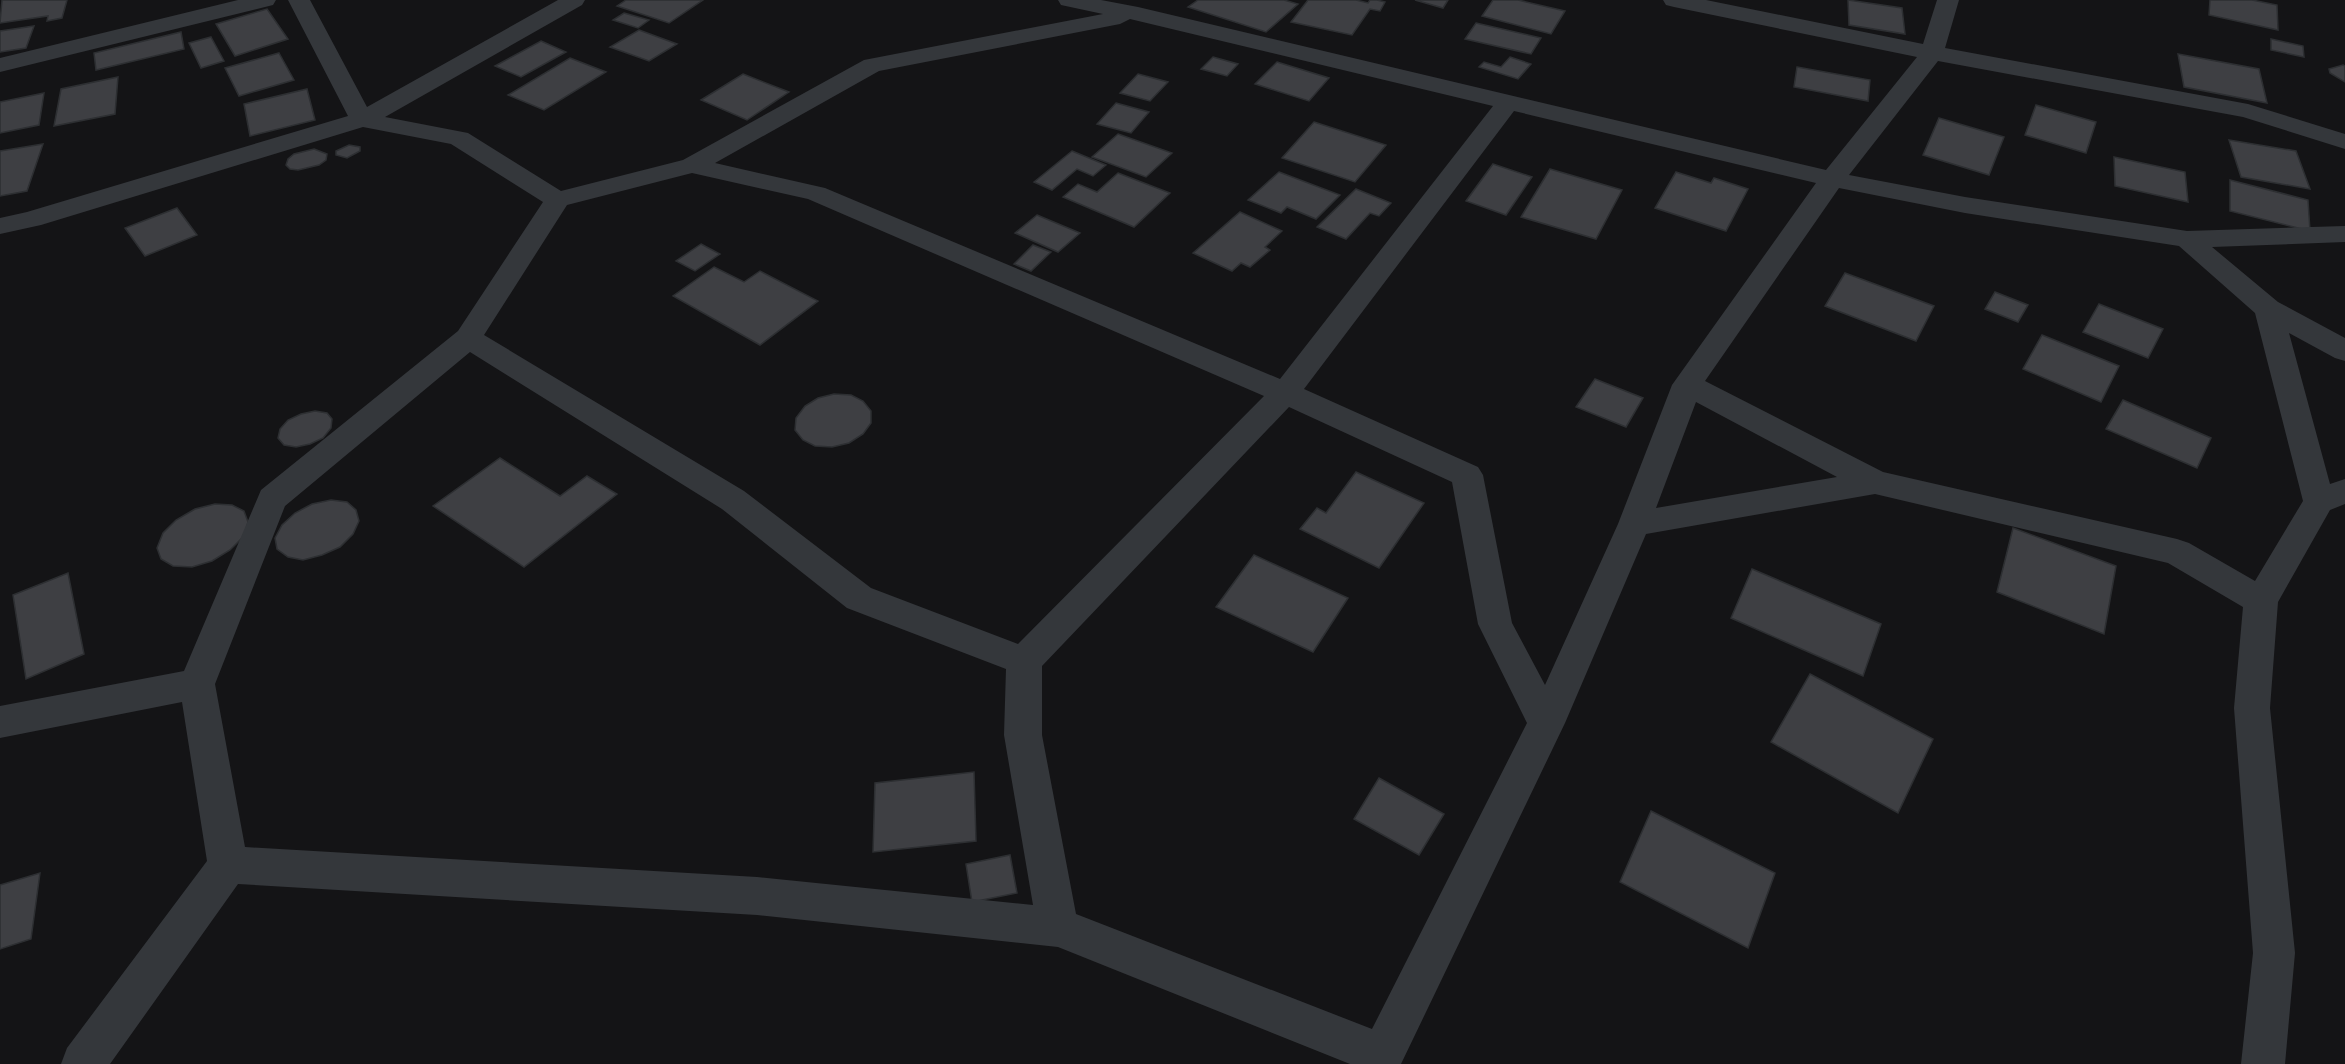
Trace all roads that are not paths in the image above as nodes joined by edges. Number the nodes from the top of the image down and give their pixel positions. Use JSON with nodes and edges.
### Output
{"nodes":[{"id":1,"x":265,"y":0,"type":"edge"},
{"id":2,"x":299,"y":0,"type":"edge"},
{"id":3,"x":574,"y":0,"type":"edge"},
{"id":4,"x":1069,"y":0,"type":"edge"},
{"id":5,"x":1674,"y":0,"type":"edge"},
{"id":6,"x":1948,"y":0,"type":"edge"},
{"id":7,"x":1145,"y":7,"type":"edge"},
{"id":8,"x":1932,"y":53,"type":"junction"},
{"id":9,"x":0,"y":65,"type":"edge"},
{"id":10,"x":1508,"y":103,"type":"junction"},
{"id":11,"x":362,"y":120,"type":"junction"},
{"id":12,"x":2345,"y":142,"type":"edge"},
{"id":13,"x":692,"y":165,"type":"junction"},
{"id":14,"x":1832,"y":179,"type":"junction"},
{"id":15,"x":557,"y":200,"type":"junction"},
{"id":16,"x":0,"y":226,"type":"edge"},
{"id":17,"x":2345,"y":234,"type":"edge"},
{"id":18,"x":2187,"y":239,"type":"junction"},
{"id":19,"x":2268,"y":309,"type":"junction"},
{"id":20,"x":468,"y":338,"type":"junction"},
{"id":21,"x":2345,"y":351,"type":"edge"},
{"id":22,"x":1687,"y":385,"type":"junction"},
{"id":23,"x":1285,"y":393,"type":"junction"},
{"id":24,"x":1875,"y":482,"type":"junction"},
{"id":25,"x":2332,"y":496,"type":"edge"},
{"id":26,"x":1634,"y":524,"type":"junction"},
{"id":27,"x":2260,"y":601,"type":"junction"},
{"id":28,"x":1024,"y":661,"type":"junction"},
{"id":29,"x":197,"y":684,"type":"junction"},
{"id":30,"x":0,"y":722,"type":"edge"},
{"id":31,"x":1546,"y":723,"type":"junction"},
{"id":32,"x":228,"y":864,"type":"junction"},
{"id":33,"x":1059,"y":927,"type":"junction"},
{"id":34,"x":1381,"y":1060,"type":"edge"},
{"id":35,"x":83,"y":1064,"type":"edge"},
{"id":36,"x":2263,"y":1064,"type":"edge"}],
"edges":[{"from":1,"to":9,"type":"street"},
{"from":2,"to":11,"type":"street"},
{"from":3,"to":11,"type":"street"},
{"from":4,"to":7,"type":"street"},
{"from":5,"to":8,"type":"street"},
{"from":6,"to":8,"type":"street"},
{"from":7,"to":10,"type":"street"},
{"from":7,"to":13,"type":"street"},
{"from":8,"to":12,"type":"street"},
{"from":8,"to":14,"type":"street"},
{"from":10,"to":14,"type":"street"},
{"from":10,"to":23,"type":"street"},
{"from":11,"to":15,"type":"street"},
{"from":11,"to":16,"type":"street"},
{"from":13,"to":15,"type":"street"},
{"from":13,"to":23,"type":"street"},
{"from":14,"to":18,"type":"street"},
{"from":14,"to":22,"type":"street"},
{"from":15,"to":20,"type":"street"},
{"from":17,"to":18,"type":"street"},
{"from":18,"to":19,"type":"street"},
{"from":19,"to":21,"type":"street"},
{"from":19,"to":25,"type":"street"},
{"from":20,"to":28,"type":"street"},
{"from":20,"to":29,"type":"street"},
{"from":22,"to":24,"type":"street"},
{"from":22,"to":26,"type":"street"},
{"from":23,"to":28,"type":"street"},
{"from":23,"to":31,"type":"street"},
{"from":24,"to":26,"type":"street"},
{"from":24,"to":27,"type":"street"},
{"from":25,"to":27,"type":"street"},
{"from":26,"to":31,"type":"street"},
{"from":27,"to":36,"type":"street"},
{"from":28,"to":33,"type":"street"},
{"from":29,"to":30,"type":"street"},
{"from":29,"to":32,"type":"street"},
{"from":31,"to":34,"type":"street"},
{"from":32,"to":33,"type":"street"},
{"from":32,"to":35,"type":"street"},
{"from":33,"to":34,"type":"street"}]}
